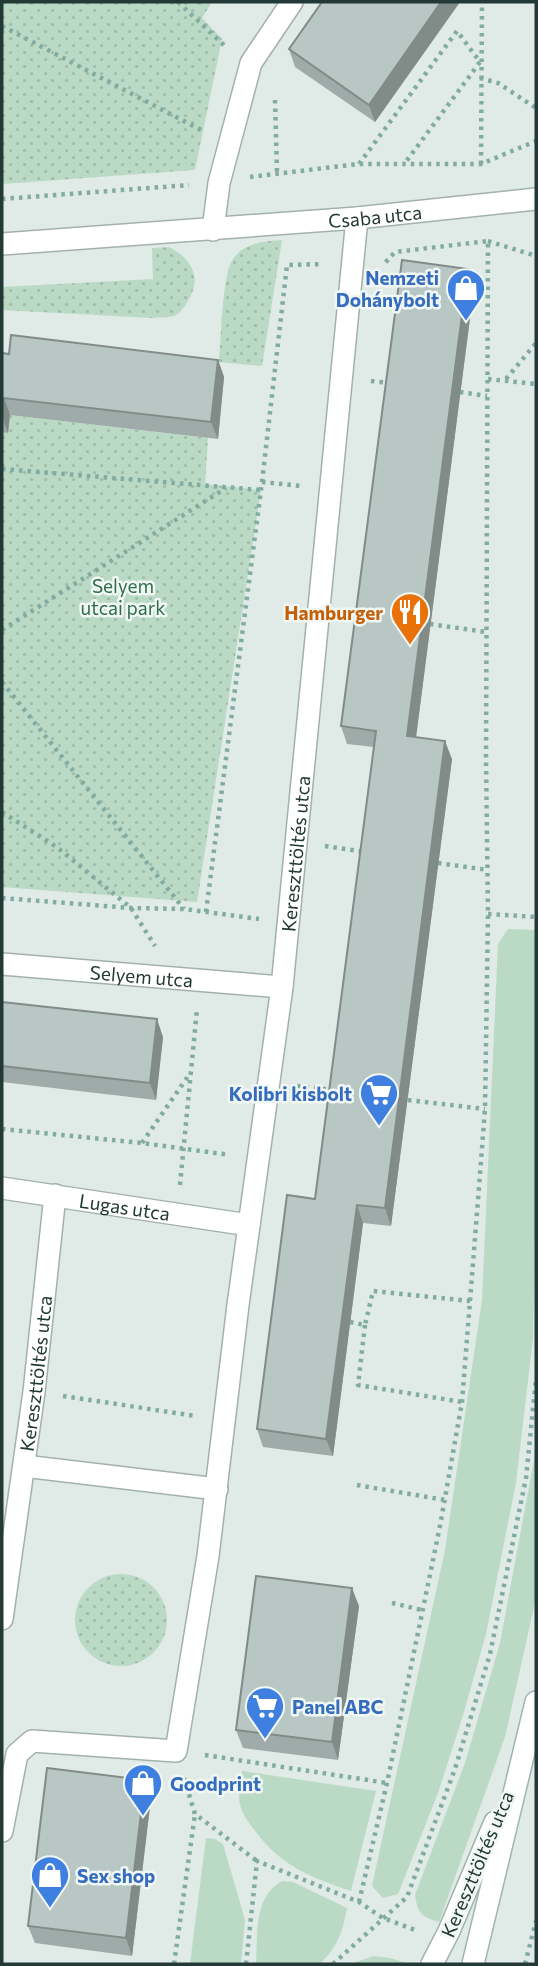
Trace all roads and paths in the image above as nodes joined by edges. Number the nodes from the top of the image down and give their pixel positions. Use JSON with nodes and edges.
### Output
{"nodes":[{"id":1,"x":292,"y":2,"type":"edge"},
{"id":2,"x":482,"y":2,"type":"edge"},
{"id":3,"x":2,"y":26,"type":"edge"},
{"id":4,"x":480,"y":62,"type":"junction"},
{"id":5,"x":480,"y":78,"type":"junction"},
{"id":6,"x":536,"y":108,"type":"edge"},
{"id":7,"x":536,"y":141,"type":"edge"},
{"id":8,"x":229,"y":145,"type":"junction"},
{"id":9,"x":358,"y":164,"type":"dead end"},
{"id":10,"x":404,"y":164,"type":"dead end"},
{"id":11,"x":536,"y":199,"type":"edge"},
{"id":12,"x":356,"y":218,"type":"junction"},
{"id":13,"x":213,"y":230,"type":"junction"},
{"id":14,"x":488,"y":241,"type":"junction"},
{"id":15,"x":2,"y":244,"type":"edge"},
{"id":16,"x":536,"y":256,"type":"edge"},
{"id":17,"x":352,"y":263,"type":"junction"},
{"id":18,"x":536,"y":343,"type":"edge"},
{"id":19,"x":488,"y":379,"type":"junction"},
{"id":20,"x":505,"y":380,"type":"junction"},
{"id":21,"x":536,"y":384,"type":"edge"},
{"id":22,"x":460,"y":392,"type":"dead end"},
{"id":23,"x":487,"y":396,"type":"junction"},
{"id":24,"x":2,"y":469,"type":"edge"},
{"id":25,"x":262,"y":482,"type":"junction"},
{"id":26,"x":226,"y":488,"type":"junction"},
{"id":27,"x":330,"y":490,"type":"junction"},
{"id":28,"x":261,"y":491,"type":"junction"},
{"id":29,"x":430,"y":624,"type":"dead end"},
{"id":30,"x":2,"y":630,"type":"edge"},
{"id":31,"x":486,"y":632,"type":"junction"},
{"id":32,"x":2,"y":682,"type":"edge"},
{"id":33,"x":2,"y":812,"type":"edge"},
{"id":34,"x":295,"y":841,"type":"junction"},
{"id":35,"x":369,"y":852,"type":"edge"},
{"id":36,"x":439,"y":863,"type":"dead end"},
{"id":37,"x":488,"y":870,"type":"junction"},
{"id":38,"x":2,"y":898,"type":"edge"},
{"id":39,"x":131,"y":908,"type":"junction"},
{"id":40,"x":184,"y":909,"type":"junction"},
{"id":41,"x":206,"y":912,"type":"junction"},
{"id":42,"x":488,"y":914,"type":"junction"},
{"id":43,"x":536,"y":917,"type":"edge"},
{"id":44,"x":288,"y":923,"type":"junction"},
{"id":45,"x":2,"y":964,"type":"edge"},
{"id":46,"x":200,"y":981,"type":"junction"},
{"id":47,"x":282,"y":987,"type":"junction"},
{"id":48,"x":192,"y":1071,"type":"junction"},
{"id":49,"x":269,"y":1082,"type":"junction"},
{"id":50,"x":338,"y":1091,"type":"edge"},
{"id":51,"x":408,"y":1100,"type":"dead end"},
{"id":52,"x":485,"y":1109,"type":"junction"},
{"id":53,"x":2,"y":1129,"type":"edge"},
{"id":54,"x":142,"y":1143,"type":"junction"},
{"id":55,"x":185,"y":1149,"type":"junction"},
{"id":56,"x":258,"y":1159,"type":"junction"},
{"id":57,"x":2,"y":1188,"type":"edge"},
{"id":58,"x":55,"y":1195,"type":"junction"},
{"id":59,"x":249,"y":1225,"type":"junction"},
{"id":60,"x":470,"y":1301,"type":"junction"},
{"id":61,"x":351,"y":1322,"type":"dead end"},
{"id":62,"x":365,"y":1325,"type":"junction"},
{"id":63,"x":536,"y":1379,"type":"edge"},
{"id":64,"x":34,"y":1392,"type":"junction"},
{"id":65,"x":462,"y":1402,"type":"junction"},
{"id":66,"x":223,"y":1420,"type":"junction"},
{"id":67,"x":24,"y":1466,"type":"junction"},
{"id":68,"x":357,"y":1485,"type":"dead end"},
{"id":69,"x":216,"y":1489,"type":"junction"},
{"id":70,"x":444,"y":1500,"type":"junction"},
{"id":71,"x":392,"y":1603,"type":"dead end"},
{"id":72,"x":422,"y":1610,"type":"junction"},
{"id":73,"x":2,"y":1619,"type":"edge"},
{"id":74,"x":536,"y":1702,"type":"edge"},
{"id":75,"x":176,"y":1751,"type":"junction"},
{"id":76,"x":521,"y":1763,"type":"junction"},
{"id":77,"x":387,"y":1783,"type":"junction"},
{"id":78,"x":195,"y":1814,"type":"junction"},
{"id":79,"x":2,"y":1831,"type":"edge"},
{"id":80,"x":257,"y":1861,"type":"junction"},
{"id":81,"x":359,"y":1902,"type":"junction"},
{"id":82,"x":383,"y":1918,"type":"junction"},
{"id":83,"x":536,"y":1921,"type":"edge"},
{"id":84,"x":174,"y":1964,"type":"edge"},
{"id":85,"x":246,"y":1964,"type":"edge"},
{"id":86,"x":333,"y":1964,"type":"edge"},
{"id":87,"x":432,"y":1964,"type":"edge"},
{"id":88,"x":473,"y":1964,"type":"edge"},
{"id":89,"x":525,"y":1964,"type":"edge"}],
"edges":[{"from":1,"to":8,"type":"street"},
{"from":2,"to":4,"type":"path"},
{"from":3,"to":8,"type":"path"},
{"from":4,"to":5,"type":"path"},
{"from":4,"to":9,"type":"path"},
{"from":4,"to":10,"type":"path"},
{"from":5,"to":6,"type":"path"},
{"from":5,"to":7,"type":"path"},
{"from":8,"to":13,"type":"street"},
{"from":11,"to":12,"type":"street","name":"Csaba utca"},
{"from":12,"to":13,"type":"street","name":"Csaba utca"},
{"from":12,"to":17,"type":"street","name":"Kereszttöltés utca"},
{"from":13,"to":15,"type":"street","name":"Csaba utca"},
{"from":14,"to":16,"type":"path"},
{"from":14,"to":17,"type":"path"},
{"from":14,"to":19,"type":"path"},
{"from":17,"to":25,"type":"path"},
{"from":17,"to":27,"type":"street","name":"Kereszttöltés utca"},
{"from":18,"to":20,"type":"path"},
{"from":19,"to":20,"type":"path"},
{"from":19,"to":23,"type":"path"},
{"from":20,"to":21,"type":"path"},
{"from":22,"to":23,"type":"path"},
{"from":23,"to":31,"type":"path"},
{"from":24,"to":26,"type":"path"},
{"from":25,"to":27,"type":"path"},
{"from":25,"to":28,"type":"path"},
{"from":26,"to":28,"type":"path"},
{"from":26,"to":30,"type":"path"},
{"from":27,"to":34,"type":"street","name":"Kereszttöltés utca"},
{"from":28,"to":41,"type":"path"},
{"from":29,"to":31,"type":"path"},
{"from":31,"to":37,"type":"path"},
{"from":32,"to":40,"type":"path"},
{"from":33,"to":39,"type":"path"},
{"from":34,"to":35,"type":"path"},
{"from":34,"to":44,"type":"street","name":"Kereszttöltés utca"},
{"from":36,"to":37,"type":"path"},
{"from":37,"to":42,"type":"path"},
{"from":38,"to":39,"type":"path"},
{"from":39,"to":40,"type":"path"},
{"from":40,"to":41,"type":"path"},
{"from":41,"to":44,"type":"path"},
{"from":42,"to":43,"type":"path"},
{"from":42,"to":52,"type":"path"},
{"from":44,"to":47,"type":"street","name":"Kereszttöltés utca"},
{"from":45,"to":46,"type":"street","name":"Selyem utca"},
{"from":46,"to":47,"type":"street","name":"Selyem utca"},
{"from":46,"to":48,"type":"path"},
{"from":47,"to":49,"type":"street","name":"Kereszttöltés utca"},
{"from":48,"to":54,"type":"path"},
{"from":48,"to":55,"type":"path"},
{"from":49,"to":50,"type":"path"},
{"from":49,"to":56,"type":"street","name":"Kereszttöltés utca"},
{"from":51,"to":52,"type":"path"},
{"from":52,"to":60,"type":"path"},
{"from":53,"to":54,"type":"path"},
{"from":54,"to":55,"type":"path"},
{"from":55,"to":56,"type":"path"},
{"from":56,"to":59,"type":"street","name":"Kereszttöltés utca"},
{"from":57,"to":58,"type":"street","name":"Lugas utca"},
{"from":58,"to":59,"type":"street","name":"Lugas utca"},
{"from":58,"to":64,"type":"street","name":"Kereszttöltés utca"},
{"from":59,"to":66,"type":"street","name":"Kereszttöltés utca"},
{"from":60,"to":62,"type":"path"},
{"from":60,"to":65,"type":"path"},
{"from":61,"to":62,"type":"path"},
{"from":62,"to":65,"type":"path"},
{"from":63,"to":82,"type":"path"},
{"from":64,"to":66,"type":"path"},
{"from":64,"to":67,"type":"street","name":"Kereszttöltés utca"},
{"from":65,"to":70,"type":"path"},
{"from":66,"to":69,"type":"street","name":"Kereszttöltés utca"},
{"from":67,"to":69,"type":"street","name":"Kereszttöltés utca"},
{"from":67,"to":73,"type":"street","name":"Kereszttöltés utca"},
{"from":68,"to":70,"type":"path"},
{"from":69,"to":75,"type":"street","name":"Kereszttöltés utca"},
{"from":70,"to":72,"type":"path"},
{"from":71,"to":72,"type":"path"},
{"from":72,"to":77,"type":"path"},
{"from":74,"to":76,"type":"street","name":"Kereszttöltés utca"},
{"from":75,"to":77,"type":"path"},
{"from":75,"to":78,"type":"path"},
{"from":75,"to":79,"type":"street"},
{"from":76,"to":87,"type":"street","name":"Kereszttöltés utca"},
{"from":76,"to":88,"type":"street","name":"Kereszttöltés utca"},
{"from":77,"to":81,"type":"path"},
{"from":78,"to":80,"type":"path"},
{"from":78,"to":84,"type":"path"},
{"from":80,"to":81,"type":"path"},
{"from":80,"to":85,"type":"path"},
{"from":81,"to":82,"type":"path"},
{"from":82,"to":86,"type":"path"},
{"from":83,"to":89,"type":"path"}]}
